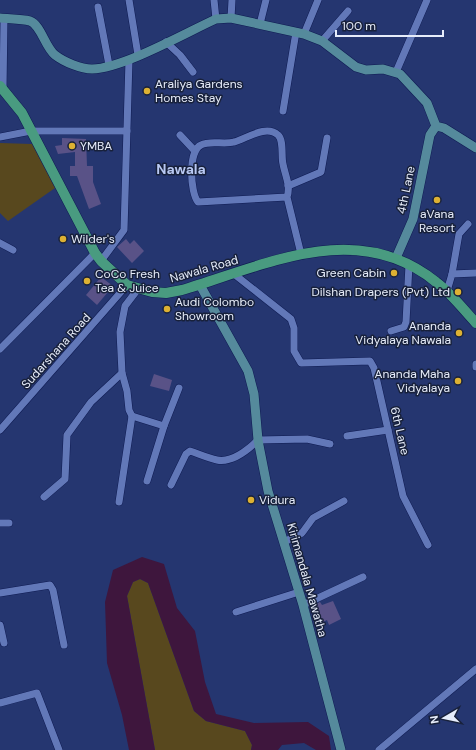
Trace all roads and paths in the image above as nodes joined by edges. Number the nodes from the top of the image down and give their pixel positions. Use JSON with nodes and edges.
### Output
{"nodes":[{"id":1,"x":129,"y":0,"type":"edge"},
{"id":2,"x":214,"y":0,"type":"edge"},
{"id":3,"x":232,"y":0,"type":"edge"},
{"id":4,"x":266,"y":0,"type":"edge"},
{"id":5,"x":318,"y":0,"type":"edge"},
{"id":6,"x":427,"y":0,"type":"edge"},
{"id":7,"x":98,"y":7,"type":"dead end"},
{"id":8,"x":348,"y":11,"type":"dead end"},
{"id":9,"x":2,"y":18,"type":"edge"},
{"id":10,"x":231,"y":18,"type":"junction"},
{"id":11,"x":216,"y":19,"type":"junction"},
{"id":12,"x":260,"y":24,"type":"junction"},
{"id":13,"x":300,"y":33,"type":"junction"},
{"id":14,"x":322,"y":41,"type":"junction"},
{"id":15,"x":166,"y":42,"type":"junction"},
{"id":16,"x":138,"y":55,"type":"junction"},
{"id":17,"x":129,"y":60,"type":"junction"},
{"id":18,"x":109,"y":65,"type":"junction"},
{"id":19,"x":193,"y":72,"type":"dead end"},
{"id":20,"x":396,"y":72,"type":"junction"},
{"id":21,"x":2,"y":87,"type":"edge"},
{"id":22,"x":283,"y":111,"type":"dead end"},
{"id":23,"x":436,"y":126,"type":"junction"},
{"id":24,"x":31,"y":131,"type":"junction"},
{"id":25,"x":127,"y":131,"type":"junction"},
{"id":26,"x":180,"y":135,"type":"dead end"},
{"id":27,"x":0,"y":137,"type":"edge"},
{"id":28,"x":327,"y":138,"type":"dead end"},
{"id":29,"x":476,"y":148,"type":"edge"},
{"id":30,"x":194,"y":150,"type":"junction"},
{"id":31,"x":288,"y":186,"type":"junction"},
{"id":32,"x":287,"y":197,"type":"junction"},
{"id":33,"x":468,"y":224,"type":"dead end"},
{"id":34,"x":0,"y":242,"type":"edge"},
{"id":35,"x":13,"y":250,"type":"dead end"},
{"id":36,"x":301,"y":254,"type":"junction"},
{"id":37,"x":98,"y":257,"type":"junction"},
{"id":38,"x":396,"y":258,"type":"junction"},
{"id":39,"x":409,"y":265,"type":"junction"},
{"id":40,"x":476,"y":272,"type":"edge"},
{"id":41,"x":234,"y":274,"type":"junction"},
{"id":42,"x":452,"y":274,"type":"junction"},
{"id":43,"x":127,"y":285,"type":"junction"},
{"id":44,"x":200,"y":285,"type":"junction"},
{"id":45,"x":138,"y":289,"type":"junction"},
{"id":46,"x":446,"y":291,"type":"junction"},
{"id":47,"x":476,"y":323,"type":"edge"},
{"id":48,"x":391,"y":331,"type":"dead end"},
{"id":49,"x":0,"y":349,"type":"edge"},
{"id":50,"x":122,"y":372,"type":"junction"},
{"id":51,"x":179,"y":388,"type":"dead end"},
{"id":52,"x":132,"y":416,"type":"junction"},
{"id":53,"x":164,"y":426,"type":"junction"},
{"id":54,"x":0,"y":430,"type":"edge"},
{"id":55,"x":388,"y":430,"type":"junction"},
{"id":56,"x":347,"y":436,"type":"dead end"},
{"id":57,"x":258,"y":440,"type":"junction"},
{"id":58,"x":330,"y":444,"type":"dead end"},
{"id":59,"x":147,"y":481,"type":"dead end"},
{"id":60,"x":171,"y":485,"type":"dead end"},
{"id":61,"x":44,"y":497,"type":"dead end"},
{"id":62,"x":344,"y":501,"type":"dead end"},
{"id":63,"x":119,"y":502,"type":"dead end"},
{"id":64,"x":0,"y":522,"type":"edge"},
{"id":65,"x":9,"y":523,"type":"dead end"},
{"id":66,"x":284,"y":542,"type":"junction"},
{"id":67,"x":428,"y":545,"type":"dead end"},
{"id":68,"x":363,"y":577,"type":"dead end"},
{"id":69,"x":299,"y":592,"type":"junction"},
{"id":70,"x":0,"y":593,"type":"edge"},
{"id":71,"x":303,"y":605,"type":"junction"},
{"id":72,"x":236,"y":612,"type":"dead end"},
{"id":73,"x":0,"y":625,"type":"edge"},
{"id":74,"x":4,"y":643,"type":"dead end"},
{"id":75,"x":64,"y":645,"type":"dead end"},
{"id":76,"x":476,"y":669,"type":"edge"},
{"id":77,"x":0,"y":702,"type":"edge"},
{"id":78,"x":59,"y":750,"type":"edge"},
{"id":79,"x":341,"y":750,"type":"edge"},
{"id":80,"x":379,"y":750,"type":"edge"}],
"edges":[{"from":1,"to":16,"type":"street"},
{"from":2,"to":11,"type":"street"},
{"from":3,"to":10,"type":"street"},
{"from":4,"to":12,"type":"street"},
{"from":5,"to":13,"type":"street"},
{"from":6,"to":20,"type":"street"},
{"from":7,"to":18,"type":"street"},
{"from":8,"to":14,"type":"street"},
{"from":9,"to":18,"type":"street"},
{"from":9,"to":21,"type":"street"},
{"from":10,"to":11,"type":"street"},
{"from":10,"to":12,"type":"street"},
{"from":11,"to":15,"type":"street"},
{"from":12,"to":13,"type":"street"},
{"from":13,"to":14,"type":"street"},
{"from":13,"to":22,"type":"street"},
{"from":14,"to":20,"type":"street"},
{"from":15,"to":16,"type":"street"},
{"from":15,"to":19,"type":"street"},
{"from":16,"to":17,"type":"street"},
{"from":17,"to":18,"type":"street"},
{"from":17,"to":25,"type":"street"},
{"from":20,"to":23,"type":"street"},
{"from":21,"to":24,"type":"main road","name":"Nawala Road"},
{"from":23,"to":29,"type":"street"},
{"from":23,"to":38,"type":"street","name":"4th Lane"},
{"from":24,"to":25,"type":"street"},
{"from":24,"to":27,"type":"street"},
{"from":24,"to":37,"type":"main road","name":"Nawala Road"},
{"from":25,"to":37,"type":"street"},
{"from":26,"to":30,"type":"street"},
{"from":28,"to":31,"type":"street"},
{"from":30,"to":31,"type":"street"},
{"from":30,"to":32,"type":"street"},
{"from":31,"to":32,"type":"street"},
{"from":32,"to":36,"type":"street"},
{"from":33,"to":42,"type":"street"},
{"from":34,"to":35,"type":"street"},
{"from":36,"to":38,"type":"main road","name":"Nawala Road"},
{"from":36,"to":41,"type":"main road","name":"Nawala Road"},
{"from":37,"to":43,"type":"main road","name":"Nawala Road"},
{"from":37,"to":49,"type":"street"},
{"from":38,"to":39,"type":"main road","name":"Nawala Road"},
{"from":39,"to":46,"type":"main road","name":"Nawala Road"},
{"from":39,"to":48,"type":"street"},
{"from":40,"to":42,"type":"street"},
{"from":41,"to":44,"type":"main road","name":"Nawala Road"},
{"from":41,"to":55,"type":"street","name":"6th Lane"},
{"from":42,"to":46,"type":"street"},
{"from":43,"to":45,"type":"main road","name":"Nawala Road"},
{"from":43,"to":54,"type":"street","name":"Sudarshana Road"},
{"from":44,"to":45,"type":"main road","name":"Nawala Road"},
{"from":44,"to":57,"type":"street","name":"Kirimandala Mawatha"},
{"from":45,"to":50,"type":"street"},
{"from":46,"to":47,"type":"main road","name":"Nawala Road"},
{"from":50,"to":52,"type":"street"},
{"from":50,"to":61,"type":"street"},
{"from":51,"to":53,"type":"street"},
{"from":52,"to":53,"type":"street"},
{"from":52,"to":63,"type":"street"},
{"from":53,"to":59,"type":"street"},
{"from":55,"to":56,"type":"street"},
{"from":55,"to":67,"type":"street","name":"6th Lane"},
{"from":57,"to":58,"type":"street"},
{"from":57,"to":60,"type":"street"},
{"from":57,"to":66,"type":"street","name":"Kirimandala Mawatha"},
{"from":62,"to":66,"type":"street"},
{"from":64,"to":65,"type":"street"},
{"from":66,"to":69,"type":"street","name":"Kirimandala Mawatha"},
{"from":68,"to":71,"type":"street"},
{"from":69,"to":71,"type":"street","name":"Kirimandala Mawatha"},
{"from":69,"to":72,"type":"street"},
{"from":70,"to":75,"type":"street"},
{"from":71,"to":79,"type":"street","name":"Kirimandala Mawatha"},
{"from":73,"to":74,"type":"street"},
{"from":76,"to":80,"type":"street"},
{"from":77,"to":78,"type":"street"}]}
